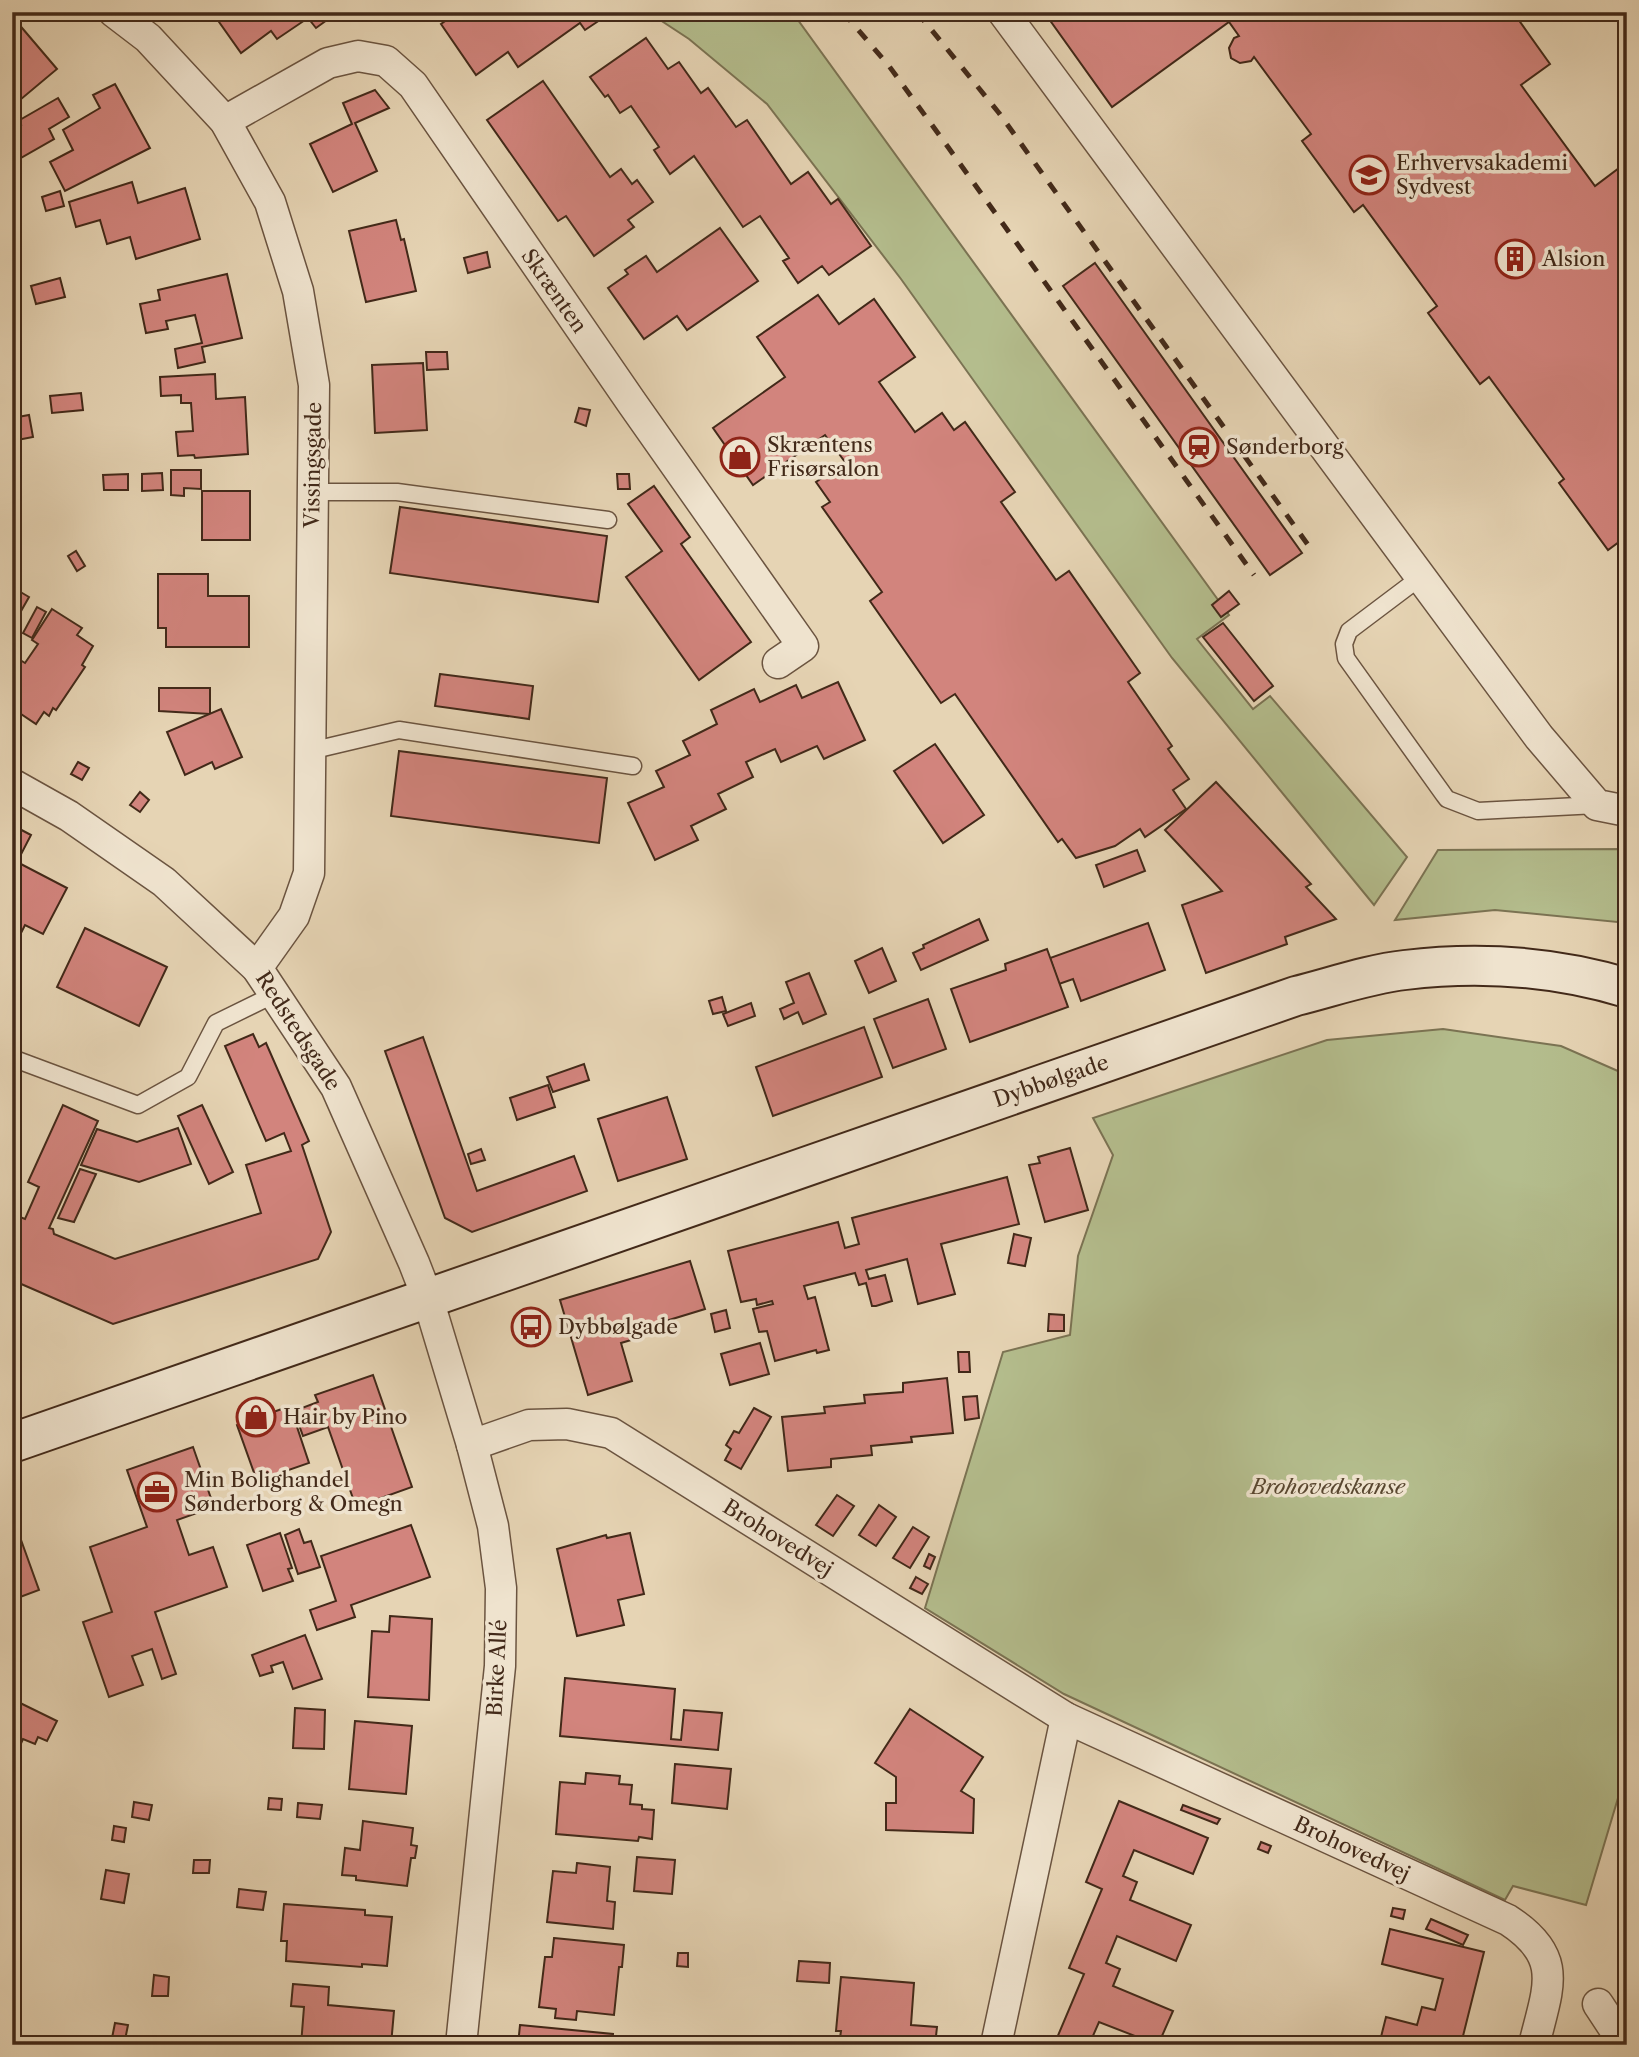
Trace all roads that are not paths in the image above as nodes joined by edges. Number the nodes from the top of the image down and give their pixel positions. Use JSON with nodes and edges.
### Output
{"nodes":[{"id":1,"x":114,"y":12,"type":"edge"},
{"id":2,"x":1003,"y":12,"type":"edge"},
{"id":3,"x":225,"y":121,"type":"junction"},
{"id":4,"x":312,"y":492,"type":"junction"},
{"id":5,"x":608,"y":520,"type":"dead end"},
{"id":6,"x":1422,"y":576,"type":"junction"},
{"id":7,"x":778,"y":663,"type":"dead end"},
{"id":8,"x":310,"y":751,"type":"junction"},
{"id":9,"x":633,"y":766,"type":"dead end"},
{"id":10,"x":12,"y":784,"type":"edge"},
{"id":11,"x":1597,"y":805,"type":"junction"},
{"id":12,"x":1627,"y":811,"type":"edge"},
{"id":13,"x":257,"y":968,"type":"junction"},
{"id":14,"x":1627,"y":988,"type":"edge"},
{"id":15,"x":275,"y":994,"type":"junction"},
{"id":16,"x":12,"y":1058,"type":"edge"},
{"id":17,"x":428,"y":1299,"type":"junction"},
{"id":18,"x":12,"y":1443,"type":"edge"},
{"id":19,"x":472,"y":1445,"type":"junction"},
{"id":20,"x":1066,"y":1718,"type":"junction"},
{"id":21,"x":1598,"y":2004,"type":"dead end"},
{"id":22,"x":461,"y":2045,"type":"edge"},
{"id":23,"x":996,"y":2045,"type":"edge"},
{"id":24,"x":1534,"y":2045,"type":"edge"},
{"id":25,"x":1625,"y":2045,"type":"edge"}],
"edges":[{"from":1,"to":3,"type":"street","name":"Vissingsgade"},
{"from":2,"to":6,"type":"street"},
{"from":3,"to":4,"type":"street","name":"Vissingsgade"},
{"from":3,"to":7,"type":"street","name":"Skrænten"},
{"from":4,"to":5,"type":"lane"},
{"from":4,"to":8,"type":"street","name":"Vissingsgade"},
{"from":6,"to":11,"type":"street"},
{"from":6,"to":11,"type":"lane"},
{"from":8,"to":9,"type":"lane"},
{"from":8,"to":13,"type":"street","name":"Vissingsgade"},
{"from":10,"to":13,"type":"street","name":"Redstedsgade"},
{"from":11,"to":12,"type":"street"},
{"from":13,"to":15,"type":"street","name":"Redstedsgade"},
{"from":14,"to":17,"type":"street","name":"Dybbølgade"},
{"from":15,"to":16,"type":"lane"},
{"from":15,"to":17,"type":"street","name":"Redstedsgade"},
{"from":17,"to":18,"type":"street","name":"Dybbølgade"},
{"from":17,"to":19,"type":"street","name":"Birke Allé"},
{"from":19,"to":20,"type":"street","name":"Brohovedvej"},
{"from":19,"to":22,"type":"street","name":"Birke Allé"},
{"from":20,"to":23,"type":"street"},
{"from":20,"to":24,"type":"street","name":"Brohovedvej"},
{"from":21,"to":25,"type":"street"}]}
